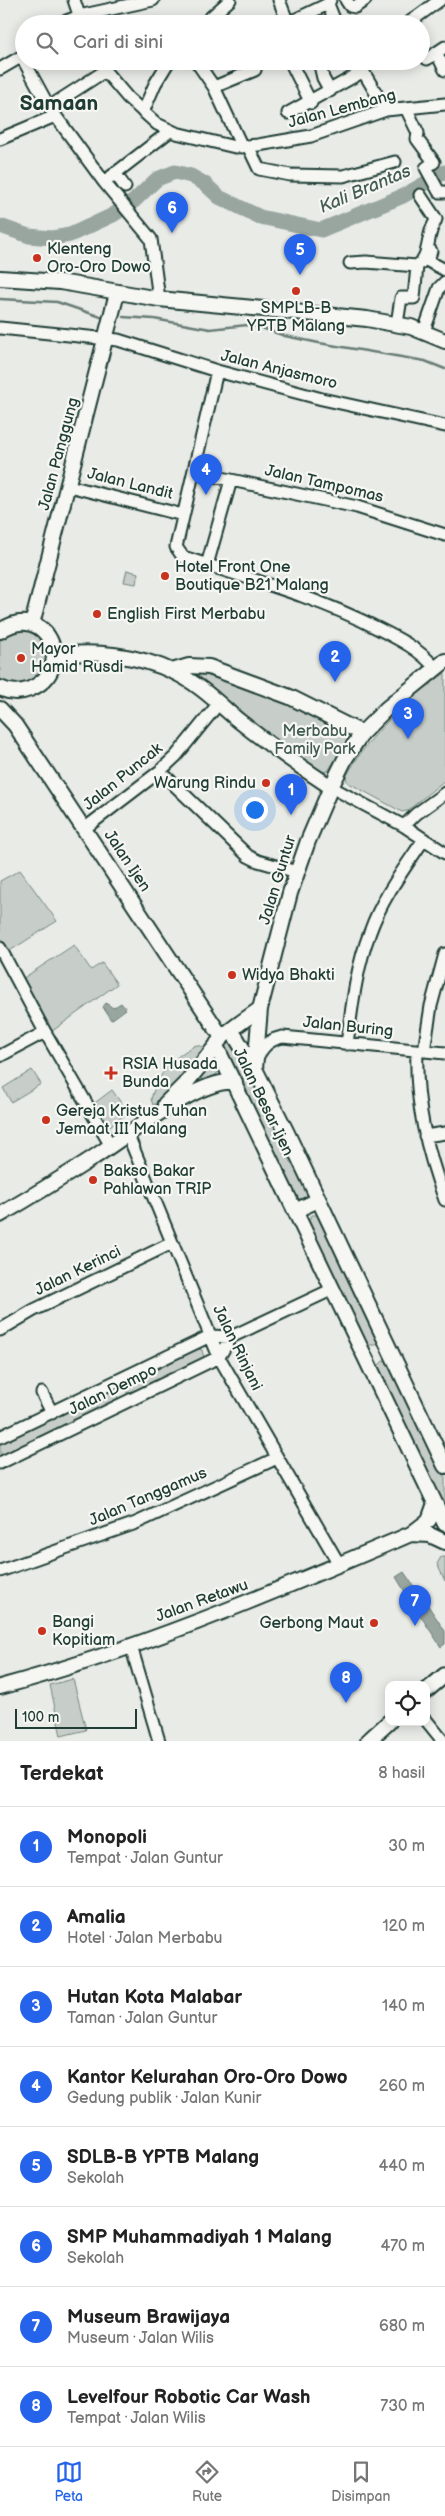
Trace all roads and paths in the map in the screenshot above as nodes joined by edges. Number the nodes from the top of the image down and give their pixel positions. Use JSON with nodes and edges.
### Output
{"nodes":[{"id":1,"x":74,"y":0,"type":"edge"},
{"id":2,"x":153,"y":0,"type":"edge"},
{"id":3,"x":230,"y":0,"type":"edge"},
{"id":4,"x":279,"y":0,"type":"edge"},
{"id":5,"x":346,"y":0,"type":"edge"},
{"id":6,"x":365,"y":0,"type":"edge"},
{"id":7,"x":440,"y":0,"type":"edge"},
{"id":8,"x":132,"y":2,"type":"edge"},
{"id":9,"x":329,"y":2,"type":"edge"},
{"id":10,"x":78,"y":15,"type":"edge"},
{"id":11,"x":94,"y":15,"type":"edge"},
{"id":12,"x":213,"y":15,"type":"edge"},
{"id":13,"x":284,"y":15,"type":"edge"},
{"id":14,"x":303,"y":15,"type":"edge"},
{"id":15,"x":333,"y":15,"type":"edge"},
{"id":16,"x":419,"y":15,"type":"edge"},
{"id":17,"x":437,"y":53,"type":"edge"},
{"id":18,"x":15,"y":62,"type":"edge"},
{"id":19,"x":0,"y":69,"type":"edge"},
{"id":20,"x":30,"y":70,"type":"edge"},
{"id":21,"x":98,"y":70,"type":"edge"},
{"id":22,"x":105,"y":70,"type":"edge"},
{"id":23,"x":164,"y":70,"type":"edge"},
{"id":24,"x":202,"y":70,"type":"edge"},
{"id":25,"x":255,"y":70,"type":"dead end"},
{"id":26,"x":294,"y":70,"type":"edge"},
{"id":27,"x":321,"y":70,"type":"edge"},
{"id":28,"x":445,"y":70,"type":"edge"},
{"id":29,"x":364,"y":71,"type":"joint"},
{"id":30,"x":214,"y":87,"type":"junction"},
{"id":31,"x":152,"y":90,"type":"junction"},
{"id":32,"x":330,"y":91,"type":"junction"},
{"id":33,"x":133,"y":102,"type":"junction"},
{"id":34,"x":310,"y":103,"type":"junction"},
{"id":35,"x":445,"y":104,"type":"edge"},
{"id":36,"x":406,"y":108,"type":"junction"},
{"id":37,"x":386,"y":110,"type":"junction"},
{"id":38,"x":52,"y":111,"type":"junction"},
{"id":39,"x":143,"y":112,"type":"junction"},
{"id":40,"x":288,"y":113,"type":"dead end"},
{"id":41,"x":170,"y":131,"type":"junction"},
{"id":42,"x":0,"y":140,"type":"edge"},
{"id":43,"x":250,"y":146,"type":"junction"},
{"id":44,"x":395,"y":162,"type":"dead end"},
{"id":45,"x":116,"y":172,"type":"junction"},
{"id":46,"x":104,"y":182,"type":"junction"},
{"id":47,"x":125,"y":187,"type":"dead end"},
{"id":48,"x":440,"y":189,"type":"edge"},
{"id":49,"x":420,"y":194,"type":"dead end"},
{"id":50,"x":428,"y":249,"type":"junction"},
{"id":51,"x":350,"y":263,"type":"dead end"},
{"id":52,"x":417,"y":266,"type":"junction"},
{"id":53,"x":445,"y":270,"type":"edge"},
{"id":54,"x":0,"y":278,"type":"edge"},
{"id":55,"x":445,"y":282,"type":"edge"},
{"id":56,"x":117,"y":293,"type":"junction"},
{"id":57,"x":159,"y":299,"type":"junction"},
{"id":58,"x":397,"y":324,"type":"junction"},
{"id":59,"x":0,"y":328,"type":"edge"},
{"id":60,"x":424,"y":331,"type":"junction"},
{"id":61,"x":107,"y":338,"type":"junction"},
{"id":62,"x":445,"y":341,"type":"edge"},
{"id":63,"x":217,"y":371,"type":"junction"},
{"id":64,"x":445,"y":426,"type":"edge"},
{"id":65,"x":194,"y":472,"type":"junction"},
{"id":66,"x":231,"y":480,"type":"junction"},
{"id":67,"x":69,"y":486,"type":"junction"},
{"id":68,"x":183,"y":515,"type":"junction"},
{"id":69,"x":445,"y":535,"type":"edge"},
{"id":70,"x":207,"y":565,"type":"junction"},
{"id":71,"x":32,"y":624,"type":"junction"},
{"id":72,"x":0,"y":631,"type":"edge"},
{"id":73,"x":54,"y":657,"type":"junction"},
{"id":74,"x":440,"y":664,"type":"edge"},
{"id":75,"x":172,"y":671,"type":"junction"},
{"id":76,"x":0,"y":688,"type":"edge"},
{"id":77,"x":0,"y":697,"type":"edge"},
{"id":78,"x":219,"y":704,"type":"junction"},
{"id":79,"x":0,"y":709,"type":"edge"},
{"id":80,"x":15,"y":726,"type":"junction"},
{"id":81,"x":362,"y":733,"type":"junction"},
{"id":82,"x":160,"y":771,"type":"junction"},
{"id":83,"x":331,"y":787,"type":"junction"},
{"id":84,"x":445,"y":793,"type":"edge"},
{"id":85,"x":404,"y":826,"type":"junction"},
{"id":86,"x":84,"y":829,"type":"junction"},
{"id":87,"x":424,"y":839,"type":"junction"},
{"id":88,"x":445,"y":853,"type":"edge"},
{"id":89,"x":297,"y":872,"type":"junction"},
{"id":90,"x":0,"y":948,"type":"edge"},
{"id":91,"x":445,"y":954,"type":"edge"},
{"id":92,"x":260,"y":1009,"type":"junction"},
{"id":93,"x":45,"y":1032,"type":"junction"},
{"id":94,"x":223,"y":1037,"type":"junction"},
{"id":95,"x":347,"y":1044,"type":"junction"},
{"id":96,"x":421,"y":1051,"type":"junction"},
{"id":97,"x":445,"y":1053,"type":"edge"},
{"id":98,"x":0,"y":1056,"type":"edge"},
{"id":99,"x":256,"y":1063,"type":"junction"},
{"id":100,"x":235,"y":1082,"type":"junction"},
{"id":101,"x":153,"y":1118,"type":"junction"},
{"id":102,"x":445,"y":1133,"type":"edge"},
{"id":103,"x":128,"y":1135,"type":"junction"},
{"id":104,"x":425,"y":1136,"type":"junction"},
{"id":105,"x":111,"y":1146,"type":"junction"},
{"id":106,"x":318,"y":1200,"type":"junction"},
{"id":107,"x":445,"y":1200,"type":"edge"},
{"id":108,"x":296,"y":1211,"type":"junction"},
{"id":109,"x":0,"y":1215,"type":"edge"},
{"id":110,"x":172,"y":1243,"type":"junction"},
{"id":111,"x":333,"y":1288,"type":"junction"},
{"id":112,"x":0,"y":1330,"type":"edge"},
{"id":113,"x":210,"y":1336,"type":"junction"},
{"id":114,"x":231,"y":1338,"type":"junction"},
{"id":115,"x":388,"y":1348,"type":"junction"},
{"id":116,"x":219,"y":1357,"type":"junction"},
{"id":117,"x":366,"y":1359,"type":"junction"},
{"id":118,"x":117,"y":1382,"type":"junction"},
{"id":119,"x":42,"y":1393,"type":"dead end"},
{"id":120,"x":126,"y":1402,"type":"junction"},
{"id":121,"x":52,"y":1413,"type":"junction"},
{"id":122,"x":0,"y":1437,"type":"edge"},
{"id":123,"x":277,"y":1458,"type":"junction"},
{"id":124,"x":0,"y":1463,"type":"edge"},
{"id":125,"x":445,"y":1466,"type":"edge"},
{"id":126,"x":435,"y":1503,"type":"junction"},
{"id":127,"x":445,"y":1524,"type":"edge"},
{"id":128,"x":411,"y":1534,"type":"junction"},
{"id":129,"x":445,"y":1542,"type":"edge"},
{"id":130,"x":339,"y":1564,"type":"junction"},
{"id":131,"x":0,"y":1571,"type":"edge"},
{"id":132,"x":131,"y":1646,"type":"junction"},
{"id":133,"x":445,"y":1675,"type":"edge"},
{"id":134,"x":0,"y":1686,"type":"edge"},
{"id":135,"x":430,"y":1688,"type":"edge"},
{"id":136,"x":154,"y":1725,"type":"junction"},
{"id":137,"x":430,"y":1725,"type":"edge"},
{"id":138,"x":385,"y":1726,"type":"edge"},
{"id":139,"x":159,"y":1741,"type":"edge"},
{"id":140,"x":167,"y":1741,"type":"edge"},
{"id":141,"x":368,"y":1741,"type":"edge"},
{"id":142,"x":443,"y":1741,"type":"edge"}],
"edges":[{"from":1,"to":10,"type":"street"},
{"from":2,"to":8,"type":"street"},
{"from":3,"to":12,"type":"street"},
{"from":4,"to":13,"type":"street"},
{"from":5,"to":6,"type":"street"},
{"from":7,"to":16,"type":"street"},
{"from":8,"to":11,"type":"street"},
{"from":9,"to":14,"type":"street"},
{"from":9,"to":15,"type":"street"},
{"from":17,"to":28,"type":"street"},
{"from":18,"to":19,"type":"street"},
{"from":20,"to":38,"type":"street"},
{"from":21,"to":38,"type":"street"},
{"from":22,"to":33,"type":"street","name":"Jalan Lembang"},
{"from":23,"to":31,"type":"street"},
{"from":24,"to":30,"type":"street"},
{"from":25,"to":30,"type":"street"},
{"from":26,"to":34,"type":"street"},
{"from":27,"to":32,"type":"street"},
{"from":29,"to":32,"type":"street"},
{"from":29,"to":37,"type":"street"},
{"from":30,"to":43,"type":"street"},
{"from":31,"to":33,"type":"street"},
{"from":31,"to":39,"type":"street"},
{"from":32,"to":34,"type":"street"},
{"from":33,"to":39,"type":"street","name":"Jalan Lembang"},
{"from":34,"to":40,"type":"street"},
{"from":35,"to":36,"type":"street","name":"Jalan Lembang"},
{"from":36,"to":37,"type":"street","name":"Jalan Lembang"},
{"from":36,"to":48,"type":"street"},
{"from":37,"to":43,"type":"street","name":"Jalan Lembang"},
{"from":38,"to":42,"type":"street"},
{"from":38,"to":46,"type":"street"},
{"from":39,"to":41,"type":"street","name":"Jalan Lembang"},
{"from":41,"to":43,"type":"street","name":"Jalan Lembang"},
{"from":41,"to":45,"type":"street"},
{"from":43,"to":44,"type":"street"},
{"from":45,"to":46,"type":"street"},
{"from":45,"to":47,"type":"street"},
{"from":46,"to":57,"type":"street"},
{"from":49,"to":50,"type":"street"},
{"from":50,"to":52,"type":"street"},
{"from":50,"to":53,"type":"street"},
{"from":51,"to":52,"type":"street"},
{"from":52,"to":58,"type":"street"},
{"from":54,"to":56,"type":"main road"},
{"from":55,"to":60,"type":"street"},
{"from":56,"to":57,"type":"main road"},
{"from":56,"to":61,"type":"main road","name":"Jalan Panggung"},
{"from":57,"to":58,"type":"main road"},
{"from":58,"to":60,"type":"main road"},
{"from":59,"to":61,"type":"street","name":"Jalan Anjasmoro"},
{"from":60,"to":62,"type":"main road"},
{"from":61,"to":63,"type":"street","name":"Jalan Anjasmoro"},
{"from":61,"to":67,"type":"main road","name":"Jalan Panggung"},
{"from":63,"to":64,"type":"street","name":"Jalan Anjasmoro"},
{"from":63,"to":65,"type":"street"},
{"from":65,"to":66,"type":"street","name":"Jalan Tampomas"},
{"from":65,"to":68,"type":"street"},
{"from":66,"to":69,"type":"street","name":"Jalan Tampomas"},
{"from":66,"to":70,"type":"street"},
{"from":67,"to":68,"type":"street","name":"Jalan Landit"},
{"from":67,"to":71,"type":"main road","name":"Jalan Panggung"},
{"from":68,"to":70,"type":"street"},
{"from":70,"to":74,"type":"street"},
{"from":71,"to":72,"type":"main road"},
{"from":71,"to":73,"type":"main road"},
{"from":73,"to":75,"type":"main road"},
{"from":73,"to":76,"type":"main road"},
{"from":74,"to":81,"type":"main road","name":"Jalan Guntur"},
{"from":75,"to":78,"type":"main road"},
{"from":75,"to":81,"type":"main road"},
{"from":77,"to":80,"type":"main road"},
{"from":78,"to":82,"type":"street","name":"Jalan Puncak"},
{"from":78,"to":83,"type":"main road"},
{"from":79,"to":80,"type":"main road","name":"Jalan Ijen"},
{"from":80,"to":86,"type":"main road","name":"Jalan Ijen"},
{"from":81,"to":83,"type":"main road","name":"Jalan Guntur"},
{"from":82,"to":86,"type":"street","name":"Jalan Puncak"},
{"from":82,"to":89,"type":"street"},
{"from":83,"to":85,"type":"street"},
{"from":83,"to":89,"type":"main road","name":"Jalan Guntur"},
{"from":84,"to":85,"type":"street"},
{"from":85,"to":87,"type":"street"},
{"from":86,"to":94,"type":"main road","name":"Jalan Ijen"},
{"from":87,"to":88,"type":"street"},
{"from":87,"to":95,"type":"street"},
{"from":89,"to":92,"type":"main road","name":"Jalan Guntur"},
{"from":90,"to":93,"type":"street"},
{"from":91,"to":96,"type":"street"},
{"from":92,"to":94,"type":"main road"},
{"from":92,"to":99,"type":"main road","name":"Jalan Guntur"},
{"from":93,"to":98,"type":"street"},
{"from":93,"to":105,"type":"street"},
{"from":94,"to":99,"type":"main road","name":"Jalan Besar Ijen"},
{"from":94,"to":100,"type":"main road","name":"Jalan Besar Ijen"},
{"from":94,"to":101,"type":"main road"},
{"from":95,"to":96,"type":"street","name":"Jalan Buring"},
{"from":95,"to":99,"type":"street","name":"Jalan Buring"},
{"from":96,"to":97,"type":"street","name":"Jalan Buring"},
{"from":96,"to":104,"type":"street"},
{"from":99,"to":106,"type":"main road","name":"Jalan Besar Ijen"},
{"from":100,"to":101,"type":"main road"},
{"from":100,"to":108,"type":"main road","name":"Jalan Besar Ijen"},
{"from":101,"to":103,"type":"main road"},
{"from":102,"to":104,"type":"street"},
{"from":103,"to":105,"type":"main road"},
{"from":103,"to":110,"type":"street","name":"Jalan Rinjani"},
{"from":104,"to":107,"type":"street"},
{"from":105,"to":109,"type":"main road"},
{"from":106,"to":108,"type":"main road"},
{"from":106,"to":115,"type":"main road","name":"Jalan Besar Ijen"},
{"from":108,"to":111,"type":"main road","name":"Jalan Besar Ijen"},
{"from":110,"to":112,"type":"street","name":"Jalan Kerinci"},
{"from":110,"to":113,"type":"street","name":"Jalan Rinjani"},
{"from":111,"to":114,"type":"street"},
{"from":111,"to":117,"type":"main road","name":"Jalan Besar Ijen"},
{"from":113,"to":114,"type":"street"},
{"from":113,"to":116,"type":"street","name":"Jalan Rinjani"},
{"from":113,"to":118,"type":"street","name":"Jalan Dempo"},
{"from":114,"to":116,"type":"street"},
{"from":115,"to":117,"type":"main road"},
{"from":115,"to":125,"type":"main road","name":"Jalan Besar Ijen"},
{"from":116,"to":120,"type":"street","name":"Jalan Dempo"},
{"from":116,"to":123,"type":"street","name":"Jalan Rinjani"},
{"from":117,"to":126,"type":"main road","name":"Jalan Besar Ijen"},
{"from":118,"to":120,"type":"street"},
{"from":118,"to":121,"type":"street","name":"Jalan Dempo"},
{"from":119,"to":121,"type":"street"},
{"from":120,"to":124,"type":"street","name":"Jalan Dempo"},
{"from":121,"to":122,"type":"street","name":"Jalan Dempo"},
{"from":123,"to":130,"type":"street","name":"Jalan Rinjani"},
{"from":123,"to":131,"type":"street","name":"Jalan Tanggamus"},
{"from":126,"to":127,"type":"main road","name":"Jalan Besar Ijen"},
{"from":126,"to":128,"type":"main road","name":"Jalan Retawu"},
{"from":128,"to":129,"type":"main road"},
{"from":128,"to":130,"type":"main road","name":"Jalan Retawu"},
{"from":130,"to":132,"type":"main road","name":"Jalan Retawu"},
{"from":132,"to":134,"type":"main road","name":"Jalan Retawu"},
{"from":132,"to":136,"type":"street"},
{"from":133,"to":135,"type":"main road"},
{"from":136,"to":139,"type":"street"},
{"from":136,"to":140,"type":"street"},
{"from":137,"to":142,"type":"street"},
{"from":138,"to":141,"type":"main road"}]}
